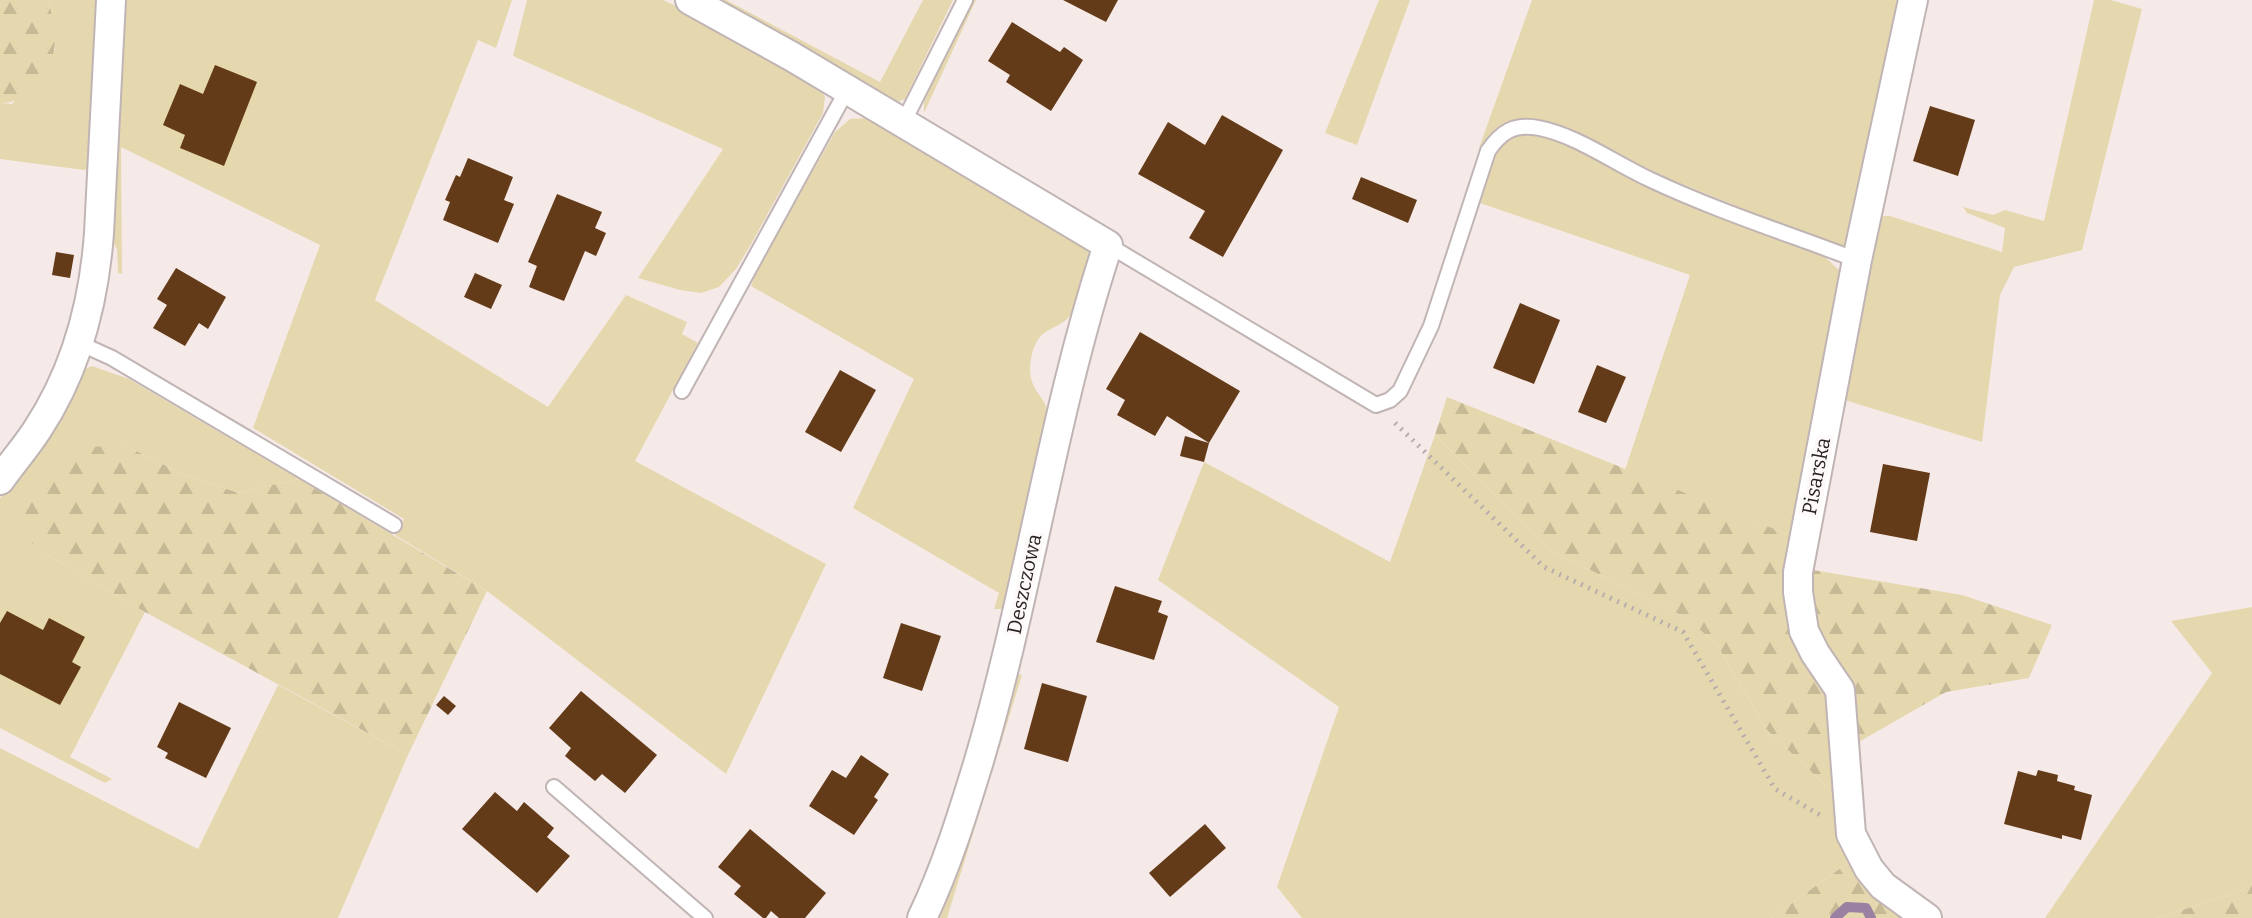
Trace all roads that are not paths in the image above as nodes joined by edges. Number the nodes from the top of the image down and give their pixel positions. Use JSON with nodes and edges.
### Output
{"nodes":[{"id":1,"x":111,"y":0,"type":"edge"},
{"id":2,"x":690,"y":0,"type":"edge"},
{"id":3,"x":965,"y":0,"type":"edge"},
{"id":4,"x":1913,"y":0,"type":"edge"},
{"id":5,"x":847,"y":90,"type":"junction"},
{"id":6,"x":903,"y":123,"type":"junction"},
{"id":7,"x":1108,"y":245,"type":"junction"},
{"id":8,"x":1857,"y":260,"type":"junction"},
{"id":9,"x":79,"y":343,"type":"junction"},
{"id":10,"x":682,"y":391,"type":"dead end"},
{"id":11,"x":0,"y":480,"type":"edge"},
{"id":12,"x":394,"y":525,"type":"dead end"},
{"id":13,"x":554,"y":787,"type":"dead end"},
{"id":14,"x":705,"y":918,"type":"edge"},
{"id":15,"x":922,"y":918,"type":"edge"},
{"id":16,"x":1927,"y":918,"type":"edge"}],
"edges":[{"from":1,"to":9,"type":"street"},
{"from":2,"to":5,"type":"street"},
{"from":3,"to":6,"type":"lane"},
{"from":4,"to":8,"type":"street","name":"Pisarska"},
{"from":5,"to":6,"type":"street"},
{"from":5,"to":10,"type":"lane"},
{"from":6,"to":7,"type":"street"},
{"from":7,"to":8,"type":"lane"},
{"from":7,"to":15,"type":"street","name":"Deszczowa"},
{"from":8,"to":16,"type":"street","name":"Pisarska"},
{"from":9,"to":11,"type":"street"},
{"from":9,"to":12,"type":"lane"},
{"from":13,"to":14,"type":"lane"}]}
